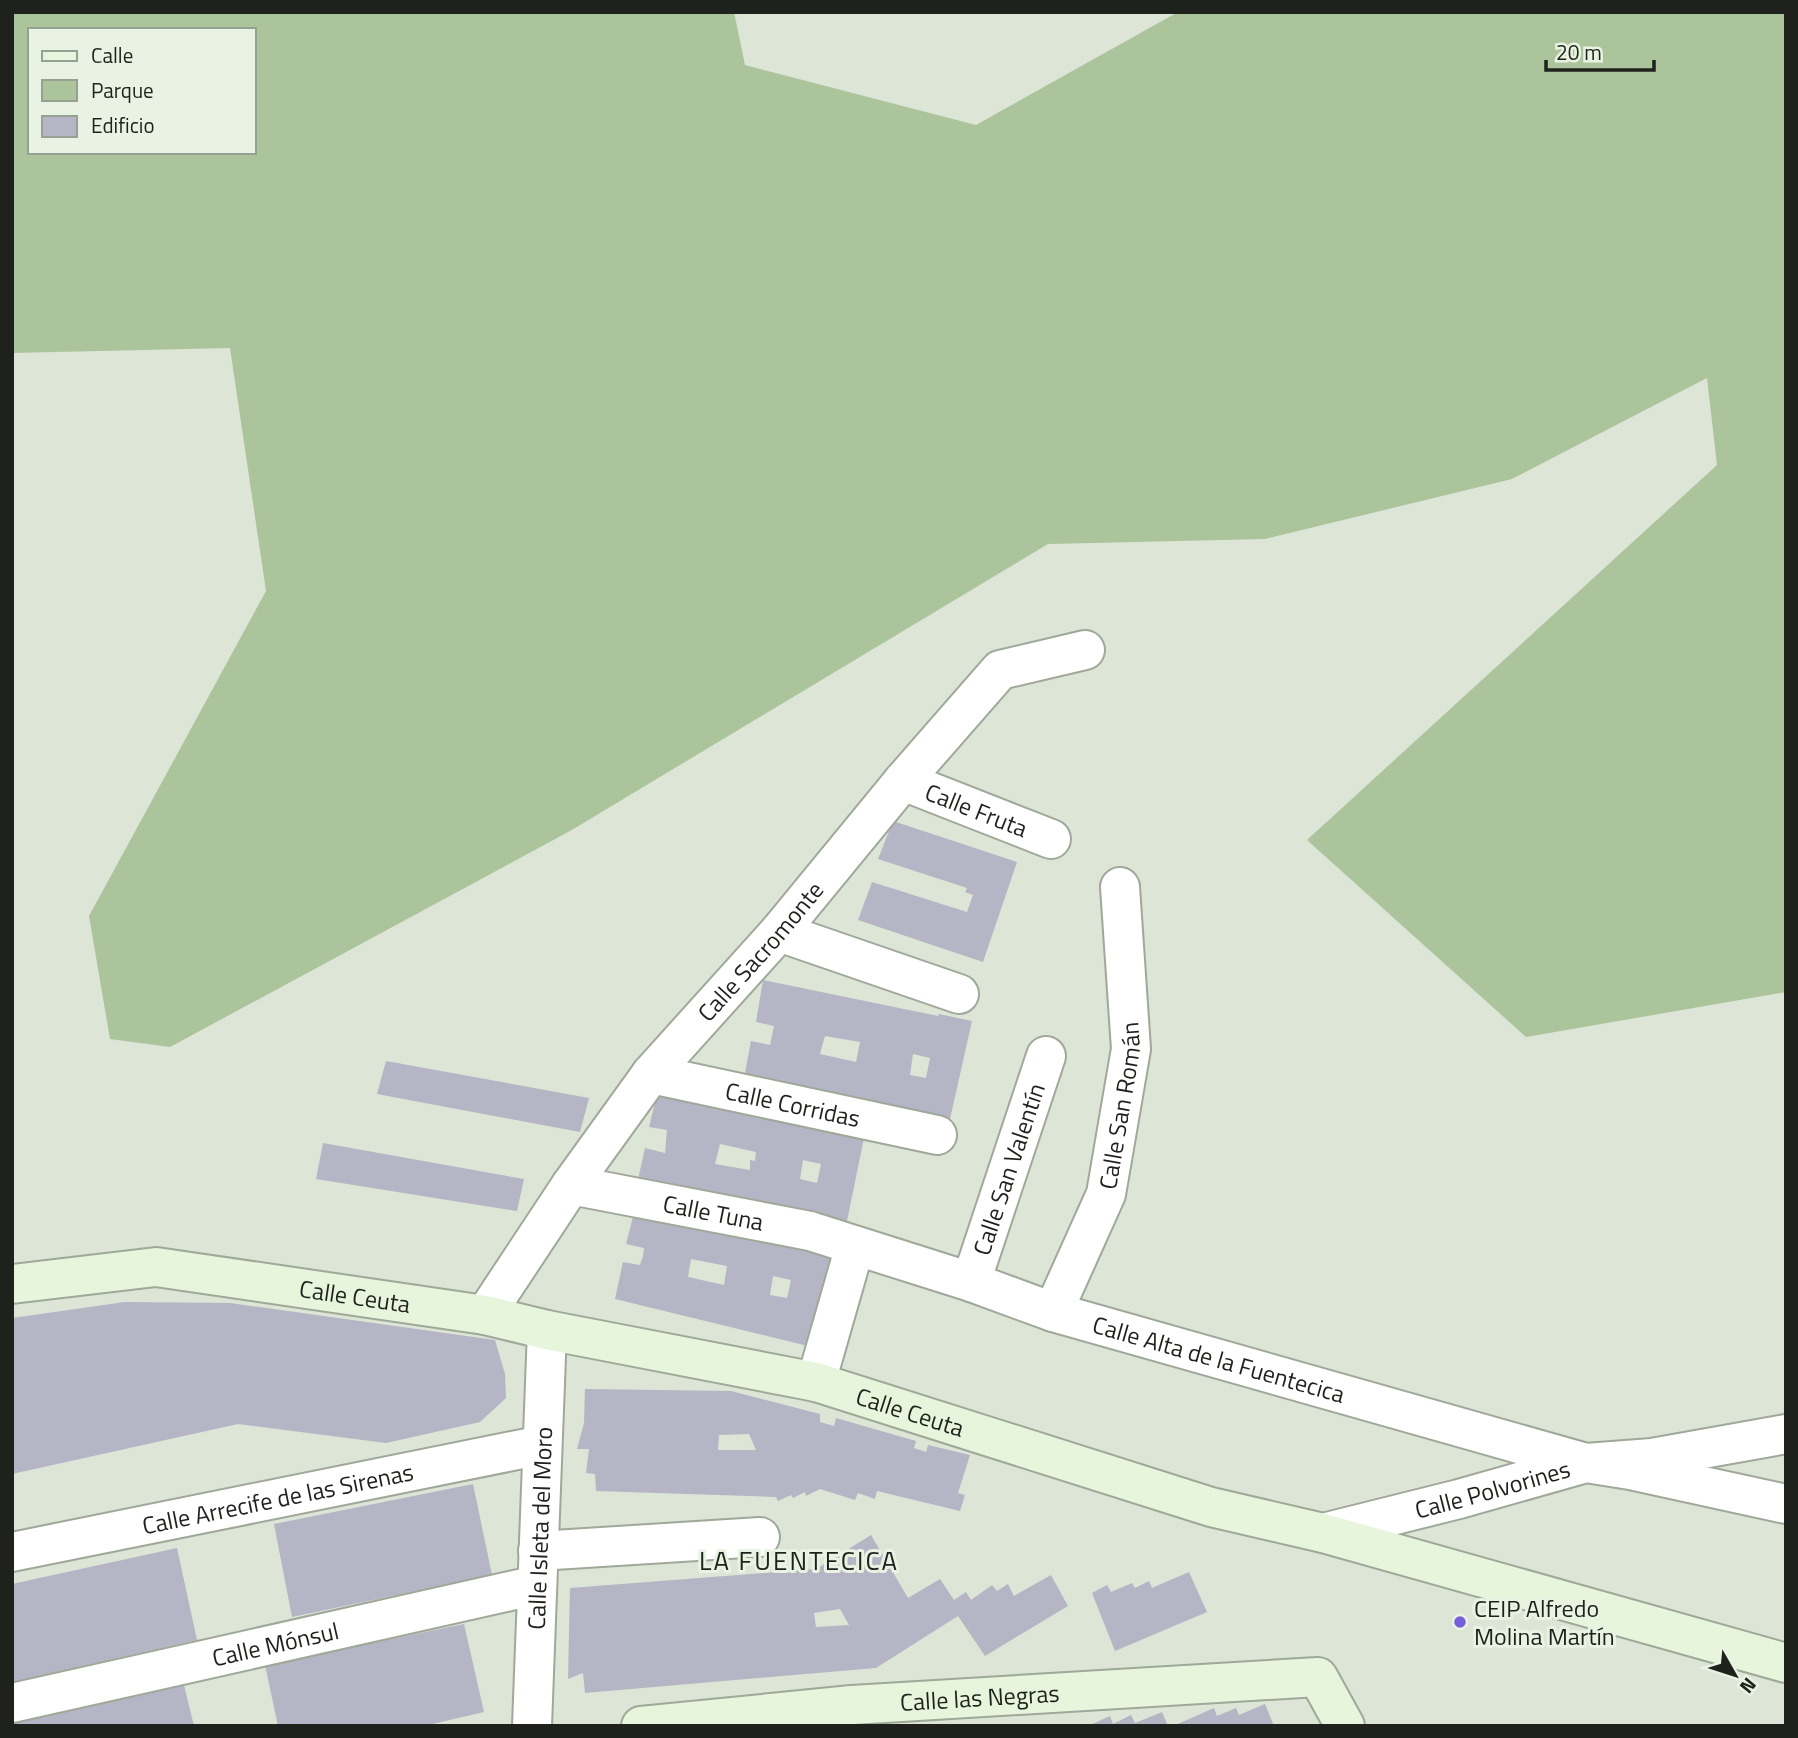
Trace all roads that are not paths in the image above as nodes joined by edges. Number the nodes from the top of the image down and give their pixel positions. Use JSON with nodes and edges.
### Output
{"nodes":[{"id":1,"x":1085,"y":650,"type":"dead end"},
{"id":2,"x":903,"y":781,"type":"junction"},
{"id":3,"x":1051,"y":839,"type":"dead end"},
{"id":4,"x":1120,"y":887,"type":"dead end"},
{"id":5,"x":779,"y":932,"type":"junction"},
{"id":6,"x":959,"y":994,"type":"dead end"},
{"id":7,"x":1046,"y":1056,"type":"dead end"},
{"id":8,"x":651,"y":1074,"type":"junction"},
{"id":9,"x":937,"y":1135,"type":"dead end"},
{"id":10,"x":570,"y":1185,"type":"junction"},
{"id":11,"x":855,"y":1245,"type":"junction"},
{"id":12,"x":971,"y":1282,"type":"junction"},
{"id":13,"x":12,"y":1284,"type":"edge"},
{"id":14,"x":1053,"y":1312,"type":"junction"},
{"id":15,"x":485,"y":1315,"type":"junction"},
{"id":16,"x":547,"y":1330,"type":"junction"},
{"id":17,"x":816,"y":1382,"type":"junction"},
{"id":18,"x":1786,"y":1434,"type":"edge"},
{"id":19,"x":542,"y":1445,"type":"junction"},
{"id":20,"x":1586,"y":1463,"type":"junction"},
{"id":21,"x":1786,"y":1504,"type":"edge"},
{"id":22,"x":1323,"y":1533,"type":"junction"},
{"id":23,"x":760,"y":1537,"type":"dead end"},
{"id":24,"x":12,"y":1552,"type":"edge"},
{"id":25,"x":538,"y":1568,"type":"junction"},
{"id":26,"x":1786,"y":1663,"type":"edge"},
{"id":27,"x":12,"y":1703,"type":"edge"},
{"id":28,"x":741,"y":1721,"type":"edge"},
{"id":29,"x":532,"y":1726,"type":"edge"},
{"id":30,"x":641,"y":1726,"type":"edge"},
{"id":31,"x":1345,"y":1726,"type":"edge"}],
"edges":[{"from":1,"to":2,"type":"street","name":"Calle Sacromonte"},
{"from":2,"to":3,"type":"street","name":"Calle Fruta"},
{"from":2,"to":5,"type":"street","name":"Calle Sacromonte"},
{"from":4,"to":14,"type":"street","name":"Calle San Román"},
{"from":5,"to":6,"type":"street"},
{"from":5,"to":8,"type":"street","name":"Calle Sacromonte"},
{"from":7,"to":12,"type":"street","name":"Calle San Valentín"},
{"from":8,"to":9,"type":"street","name":"Calle Corridas"},
{"from":8,"to":10,"type":"street","name":"Calle Sacromonte"},
{"from":10,"to":11,"type":"street","name":"Calle Tuna"},
{"from":10,"to":15,"type":"street","name":"Calle Sacromonte"},
{"from":11,"to":12,"type":"street","name":"Calle Alta de la Fuentecica"},
{"from":11,"to":17,"type":"street"},
{"from":12,"to":14,"type":"street","name":"Calle Alta de la Fuentecica"},
{"from":13,"to":15,"type":"street","name":"Calle Ceuta"},
{"from":14,"to":20,"type":"street","name":"Calle Alta de la Fuentecica"},
{"from":15,"to":16,"type":"street","name":"Calle Ceuta"},
{"from":16,"to":17,"type":"street","name":"Calle Ceuta"},
{"from":16,"to":19,"type":"street","name":"Calle Isleta del Moro"},
{"from":17,"to":22,"type":"street","name":"Calle Ceuta"},
{"from":18,"to":20,"type":"street"},
{"from":19,"to":24,"type":"street","name":"Calle Arrecife de las Sirenas"},
{"from":19,"to":25,"type":"street","name":"Calle Isleta del Moro"},
{"from":20,"to":21,"type":"street","name":"Calle Polvorines"},
{"from":20,"to":22,"type":"street","name":"Calle Polvorines"},
{"from":22,"to":26,"type":"street","name":"Calle Ceuta"},
{"from":23,"to":25,"type":"street","name":"Calle Mónsul"},
{"from":25,"to":27,"type":"street","name":"Calle Mónsul"},
{"from":25,"to":29,"type":"street","name":"Calle Isleta del Moro"},
{"from":28,"to":30,"type":"street","name":"Calle las Negras"},
{"from":28,"to":31,"type":"street","name":"Calle las Negras"}]}
